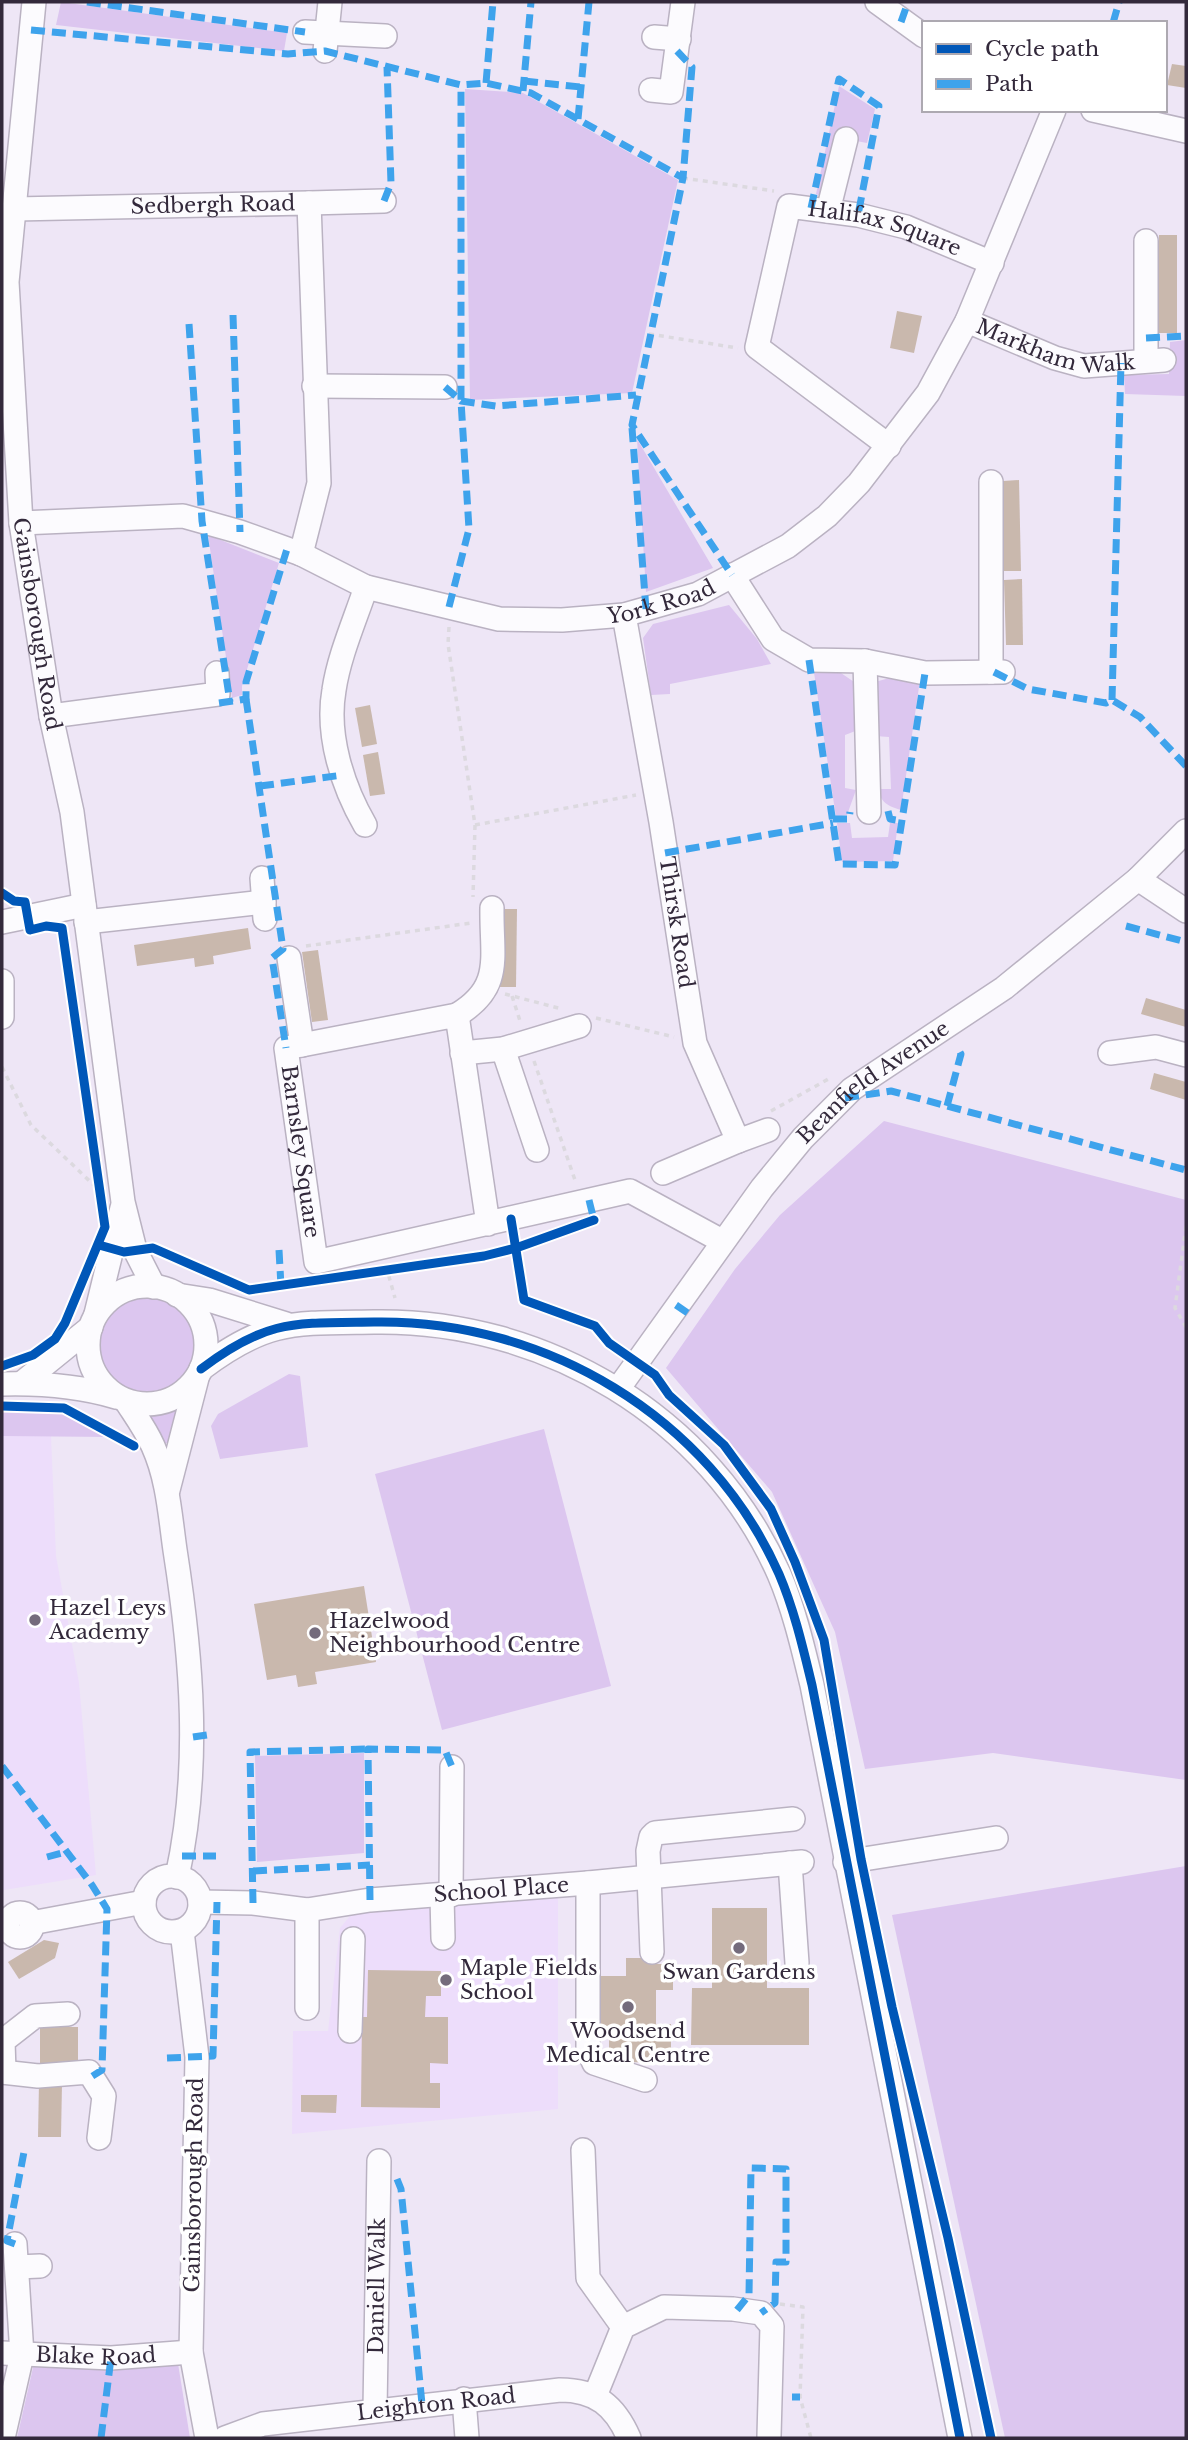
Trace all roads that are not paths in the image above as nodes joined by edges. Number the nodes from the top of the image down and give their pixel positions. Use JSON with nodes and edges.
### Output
{"nodes":[{"id":1,"x":34,"y":2,"type":"edge"},
{"id":2,"x":330,"y":2,"type":"edge"},
{"id":3,"x":683,"y":2,"type":"edge"},
{"id":4,"x":877,"y":2,"type":"edge"},
{"id":5,"x":922,"y":35,"type":"edge"},
{"id":6,"x":385,"y":36,"type":"dead end"},
{"id":7,"x":654,"y":37,"type":"dead end"},
{"id":8,"x":678,"y":45,"type":"junction"},
{"id":9,"x":651,"y":90,"type":"dead end"},
{"id":10,"x":1053,"y":112,"type":"edge"},
{"id":11,"x":1102,"y":112,"type":"edge"},
{"id":12,"x":1186,"y":131,"type":"edge"},
{"id":13,"x":846,"y":139,"type":"dead end"},
{"id":14,"x":384,"y":201,"type":"dead end"},
{"id":15,"x":309,"y":203,"type":"junction"},
{"id":16,"x":15,"y":209,"type":"junction"},
{"id":17,"x":828,"y":211,"type":"junction"},
{"id":18,"x":1146,"y":241,"type":"dead end"},
{"id":19,"x":992,"y":263,"type":"junction"},
{"id":20,"x":4,"y":282,"type":"edge"},
{"id":21,"x":967,"y":321,"type":"junction"},
{"id":22,"x":314,"y":386,"type":"junction"},
{"id":23,"x":445,"y":387,"type":"dead end"},
{"id":24,"x":889,"y":446,"type":"junction"},
{"id":25,"x":991,"y":482,"type":"dead end"},
{"id":26,"x":21,"y":523,"type":"junction"},
{"id":27,"x":301,"y":554,"type":"junction"},
{"id":28,"x":732,"y":575,"type":"junction"},
{"id":29,"x":366,"y":587,"type":"junction"},
{"id":30,"x":624,"y":615,"type":"junction"},
{"id":31,"x":865,"y":661,"type":"junction"},
{"id":32,"x":218,"y":694,"type":"dead end"},
{"id":33,"x":51,"y":716,"type":"junction"},
{"id":34,"x":869,"y":811,"type":"dead end"},
{"id":35,"x":365,"y":825,"type":"dead end"},
{"id":36,"x":1186,"y":831,"type":"edge"},
{"id":37,"x":262,"y":878,"type":"dead end"},
{"id":38,"x":1138,"y":879,"type":"junction"},
{"id":39,"x":479,"y":906,"type":"road end"},
{"id":40,"x":1186,"y":911,"type":"edge"},
{"id":41,"x":85,"y":914,"type":"junction"},
{"id":42,"x":2,"y":922,"type":"edge"},
{"id":43,"x":293,"y":953,"type":"road end"},
{"id":44,"x":2,"y":981,"type":"edge"},
{"id":45,"x":457,"y":1015,"type":"junction"},
{"id":46,"x":2,"y":1017,"type":"edge"},
{"id":47,"x":579,"y":1026,"type":"dead end"},
{"id":48,"x":302,"y":1045,"type":"junction"},
{"id":49,"x":503,"y":1049,"type":"junction"},
{"id":50,"x":463,"y":1053,"type":"junction"},
{"id":51,"x":1110,"y":1053,"type":"dead end"},
{"id":52,"x":1186,"y":1055,"type":"edge"},
{"id":53,"x":768,"y":1130,"type":"road end"},
{"id":54,"x":738,"y":1142,"type":"junction"},
{"id":55,"x":537,"y":1150,"type":"dead end"},
{"id":56,"x":663,"y":1173,"type":"dead end"},
{"id":57,"x":112,"y":1202,"type":"junction"},
{"id":58,"x":488,"y":1224,"type":"junction"},
{"id":59,"x":722,"y":1241,"type":"junction"},
{"id":60,"x":154,"y":1287,"type":"junction"},
{"id":61,"x":177,"y":1295,"type":"junction"},
{"id":62,"x":93,"y":1321,"type":"junction"},
{"id":63,"x":286,"y":1324,"type":"junction"},
{"id":64,"x":199,"y":1372,"type":"junction"},
{"id":65,"x":12,"y":1384,"type":"edge"},
{"id":66,"x":618,"y":1389,"type":"junction"},
{"id":67,"x":123,"y":1399,"type":"junction"},
{"id":68,"x":168,"y":1490,"type":"junction"},
{"id":69,"x":452,"y":1767,"type":"dead end"},
{"id":70,"x":793,"y":1819,"type":"dead end"},
{"id":71,"x":996,"y":1838,"type":"dead end"},
{"id":72,"x":845,"y":1862,"type":"junction"},
{"id":73,"x":177,"y":1877,"type":"junction"},
{"id":74,"x":650,"y":1877,"type":"junction"},
{"id":75,"x":588,"y":1883,"type":"junction"},
{"id":76,"x":447,"y":1895,"type":"junction"},
{"id":77,"x":144,"y":1902,"type":"junction"},
{"id":78,"x":200,"y":1902,"type":"junction"},
{"id":79,"x":307,"y":1910,"type":"junction"},
{"id":80,"x":11,"y":1923,"type":"edge"},
{"id":81,"x":181,"y":1931,"type":"junction"},
{"id":82,"x":443,"y":1938,"type":"dead end"},
{"id":83,"x":353,"y":1939,"type":"dead end"},
{"id":84,"x":652,"y":1952,"type":"dead end"},
{"id":85,"x":797,"y":1963,"type":"dead end"},
{"id":86,"x":307,"y":2008,"type":"dead end"},
{"id":87,"x":68,"y":2014,"type":"dead end"},
{"id":88,"x":350,"y":2031,"type":"dead end"},
{"id":89,"x":3,"y":2072,"type":"edge"},
{"id":90,"x":645,"y":2080,"type":"dead end"},
{"id":91,"x":100,"y":2138,"type":"dead end"},
{"id":92,"x":583,"y":2150,"type":"dead end"},
{"id":93,"x":385,"y":2173,"type":"dead end"},
{"id":94,"x":15,"y":2244,"type":"dead end"},
{"id":95,"x":40,"y":2266,"type":"dead end"},
{"id":96,"x":17,"y":2267,"type":"junction"},
{"id":97,"x":623,"y":2327,"type":"junction"},
{"id":98,"x":191,"y":2352,"type":"junction"},
{"id":99,"x":12,"y":2354,"type":"edge"},
{"id":100,"x":595,"y":2396,"type":"junction"},
{"id":101,"x":464,"y":2399,"type":"junction"},
{"id":102,"x":375,"y":2410,"type":"junction"},
{"id":103,"x":769,"y":2436,"type":"dead end"},
{"id":104,"x":3,"y":2438,"type":"edge"},
{"id":105,"x":207,"y":2438,"type":"edge"},
{"id":106,"x":225,"y":2438,"type":"edge"},
{"id":107,"x":467,"y":2438,"type":"edge"},
{"id":108,"x":629,"y":2438,"type":"edge"},
{"id":109,"x":960,"y":2438,"type":"edge"}],
"edges":[{"from":1,"to":16,"type":"street","name":"Gainsborough Road"},
{"from":2,"to":6,"type":"street"},
{"from":3,"to":8,"type":"street"},
{"from":4,"to":5,"type":"street"},
{"from":7,"to":8,"type":"street"},
{"from":8,"to":9,"type":"street"},
{"from":10,"to":19,"type":"street","name":"York Road"},
{"from":11,"to":12,"type":"street"},
{"from":13,"to":17,"type":"street"},
{"from":14,"to":15,"type":"street"},
{"from":15,"to":16,"type":"street","name":"Sedbergh Road"},
{"from":15,"to":22,"type":"street","name":"Sedbergh Road"},
{"from":16,"to":20,"type":"street","name":"Gainsborough Road"},
{"from":17,"to":19,"type":"street","name":"Halifax Square"},
{"from":17,"to":24,"type":"street","name":"Halifax Square"},
{"from":18,"to":21,"type":"street","name":"Markham Walk"},
{"from":19,"to":21,"type":"street","name":"York Road"},
{"from":20,"to":26,"type":"street","name":"Gainsborough Road"},
{"from":21,"to":24,"type":"street","name":"York Road"},
{"from":22,"to":23,"type":"street"},
{"from":22,"to":27,"type":"street","name":"Sedbergh Road"},
{"from":24,"to":28,"type":"street","name":"York Road"},
{"from":25,"to":31,"type":"street"},
{"from":26,"to":27,"type":"street","name":"York Road"},
{"from":26,"to":33,"type":"street","name":"Gainsborough Road"},
{"from":27,"to":29,"type":"street","name":"York Road"},
{"from":28,"to":30,"type":"street","name":"York Road"},
{"from":28,"to":31,"type":"street"},
{"from":29,"to":30,"type":"street","name":"York Road"},
{"from":29,"to":35,"type":"street"},
{"from":30,"to":54,"type":"street","name":"Thirsk Road"},
{"from":31,"to":34,"type":"street"},
{"from":32,"to":33,"type":"street"},
{"from":33,"to":41,"type":"street","name":"Gainsborough Road"},
{"from":36,"to":38,"type":"street","name":"Beanfield Avenue"},
{"from":37,"to":41,"type":"street"},
{"from":38,"to":40,"type":"street"},
{"from":38,"to":59,"type":"street","name":"Beanfield Avenue"},
{"from":39,"to":45,"type":"street"},
{"from":41,"to":42,"type":"street"},
{"from":41,"to":57,"type":"street","name":"Gainsborough Road"},
{"from":43,"to":48,"type":"street"},
{"from":44,"to":46,"type":"street"},
{"from":45,"to":48,"type":"street","name":"Barnsley Square"},
{"from":45,"to":50,"type":"street"},
{"from":47,"to":49,"type":"street"},
{"from":48,"to":58,"type":"street","name":"Barnsley Square"},
{"from":49,"to":50,"type":"street"},
{"from":49,"to":55,"type":"street"},
{"from":50,"to":58,"type":"street"},
{"from":51,"to":52,"type":"street"},
{"from":53,"to":54,"type":"street"},
{"from":54,"to":56,"type":"street"},
{"from":57,"to":60,"type":"street","name":"Gainsborough Road"},
{"from":57,"to":62,"type":"street","name":"Gainsborough Road"},
{"from":58,"to":59,"type":"street"},
{"from":59,"to":66,"type":"street","name":"Beanfield Avenue"},
{"from":60,"to":61,"type":"street"},
{"from":60,"to":62,"type":"street"},
{"from":61,"to":63,"type":"street"},
{"from":61,"to":64,"type":"street"},
{"from":62,"to":65,"type":"street"},
{"from":62,"to":67,"type":"street"},
{"from":63,"to":64,"type":"street"},
{"from":63,"to":66,"type":"street"},
{"from":64,"to":67,"type":"street"},
{"from":64,"to":68,"type":"street"},
{"from":65,"to":67,"type":"street"},
{"from":66,"to":72,"type":"street"},
{"from":67,"to":68,"type":"street"},
{"from":68,"to":73,"type":"street"},
{"from":69,"to":76,"type":"street"},
{"from":70,"to":74,"type":"street"},
{"from":71,"to":72,"type":"street"},
{"from":72,"to":109,"type":"street"},
{"from":73,"to":77,"type":"street"},
{"from":73,"to":78,"type":"street"},
{"from":74,"to":75,"type":"street","name":"School Place"},
{"from":74,"to":84,"type":"street"},
{"from":74,"to":85,"type":"street","name":"School Place"},
{"from":75,"to":76,"type":"street","name":"School Place"},
{"from":75,"to":90,"type":"street"},
{"from":76,"to":79,"type":"street","name":"School Place"},
{"from":76,"to":82,"type":"street"},
{"from":77,"to":80,"type":"street"},
{"from":77,"to":81,"type":"street"},
{"from":78,"to":79,"type":"street","name":"School Place"},
{"from":78,"to":81,"type":"street"},
{"from":79,"to":86,"type":"street"},
{"from":81,"to":98,"type":"street","name":"Gainsborough Road"},
{"from":83,"to":88,"type":"street"},
{"from":87,"to":89,"type":"street"},
{"from":89,"to":91,"type":"street"},
{"from":92,"to":97,"type":"street"},
{"from":93,"to":102,"type":"street","name":"Daniell Walk"},
{"from":94,"to":96,"type":"street"},
{"from":95,"to":96,"type":"street"},
{"from":96,"to":99,"type":"street"},
{"from":97,"to":100,"type":"street"},
{"from":97,"to":103,"type":"street"},
{"from":98,"to":99,"type":"street","name":"Blake Road"},
{"from":98,"to":105,"type":"street","name":"Gainsborough Road"},
{"from":99,"to":104,"type":"street"},
{"from":100,"to":101,"type":"street","name":"Leighton Road"},
{"from":100,"to":108,"type":"street"},
{"from":101,"to":102,"type":"street","name":"Leighton Road"},
{"from":101,"to":107,"type":"street"},
{"from":102,"to":106,"type":"street","name":"Leighton Road"}]}
